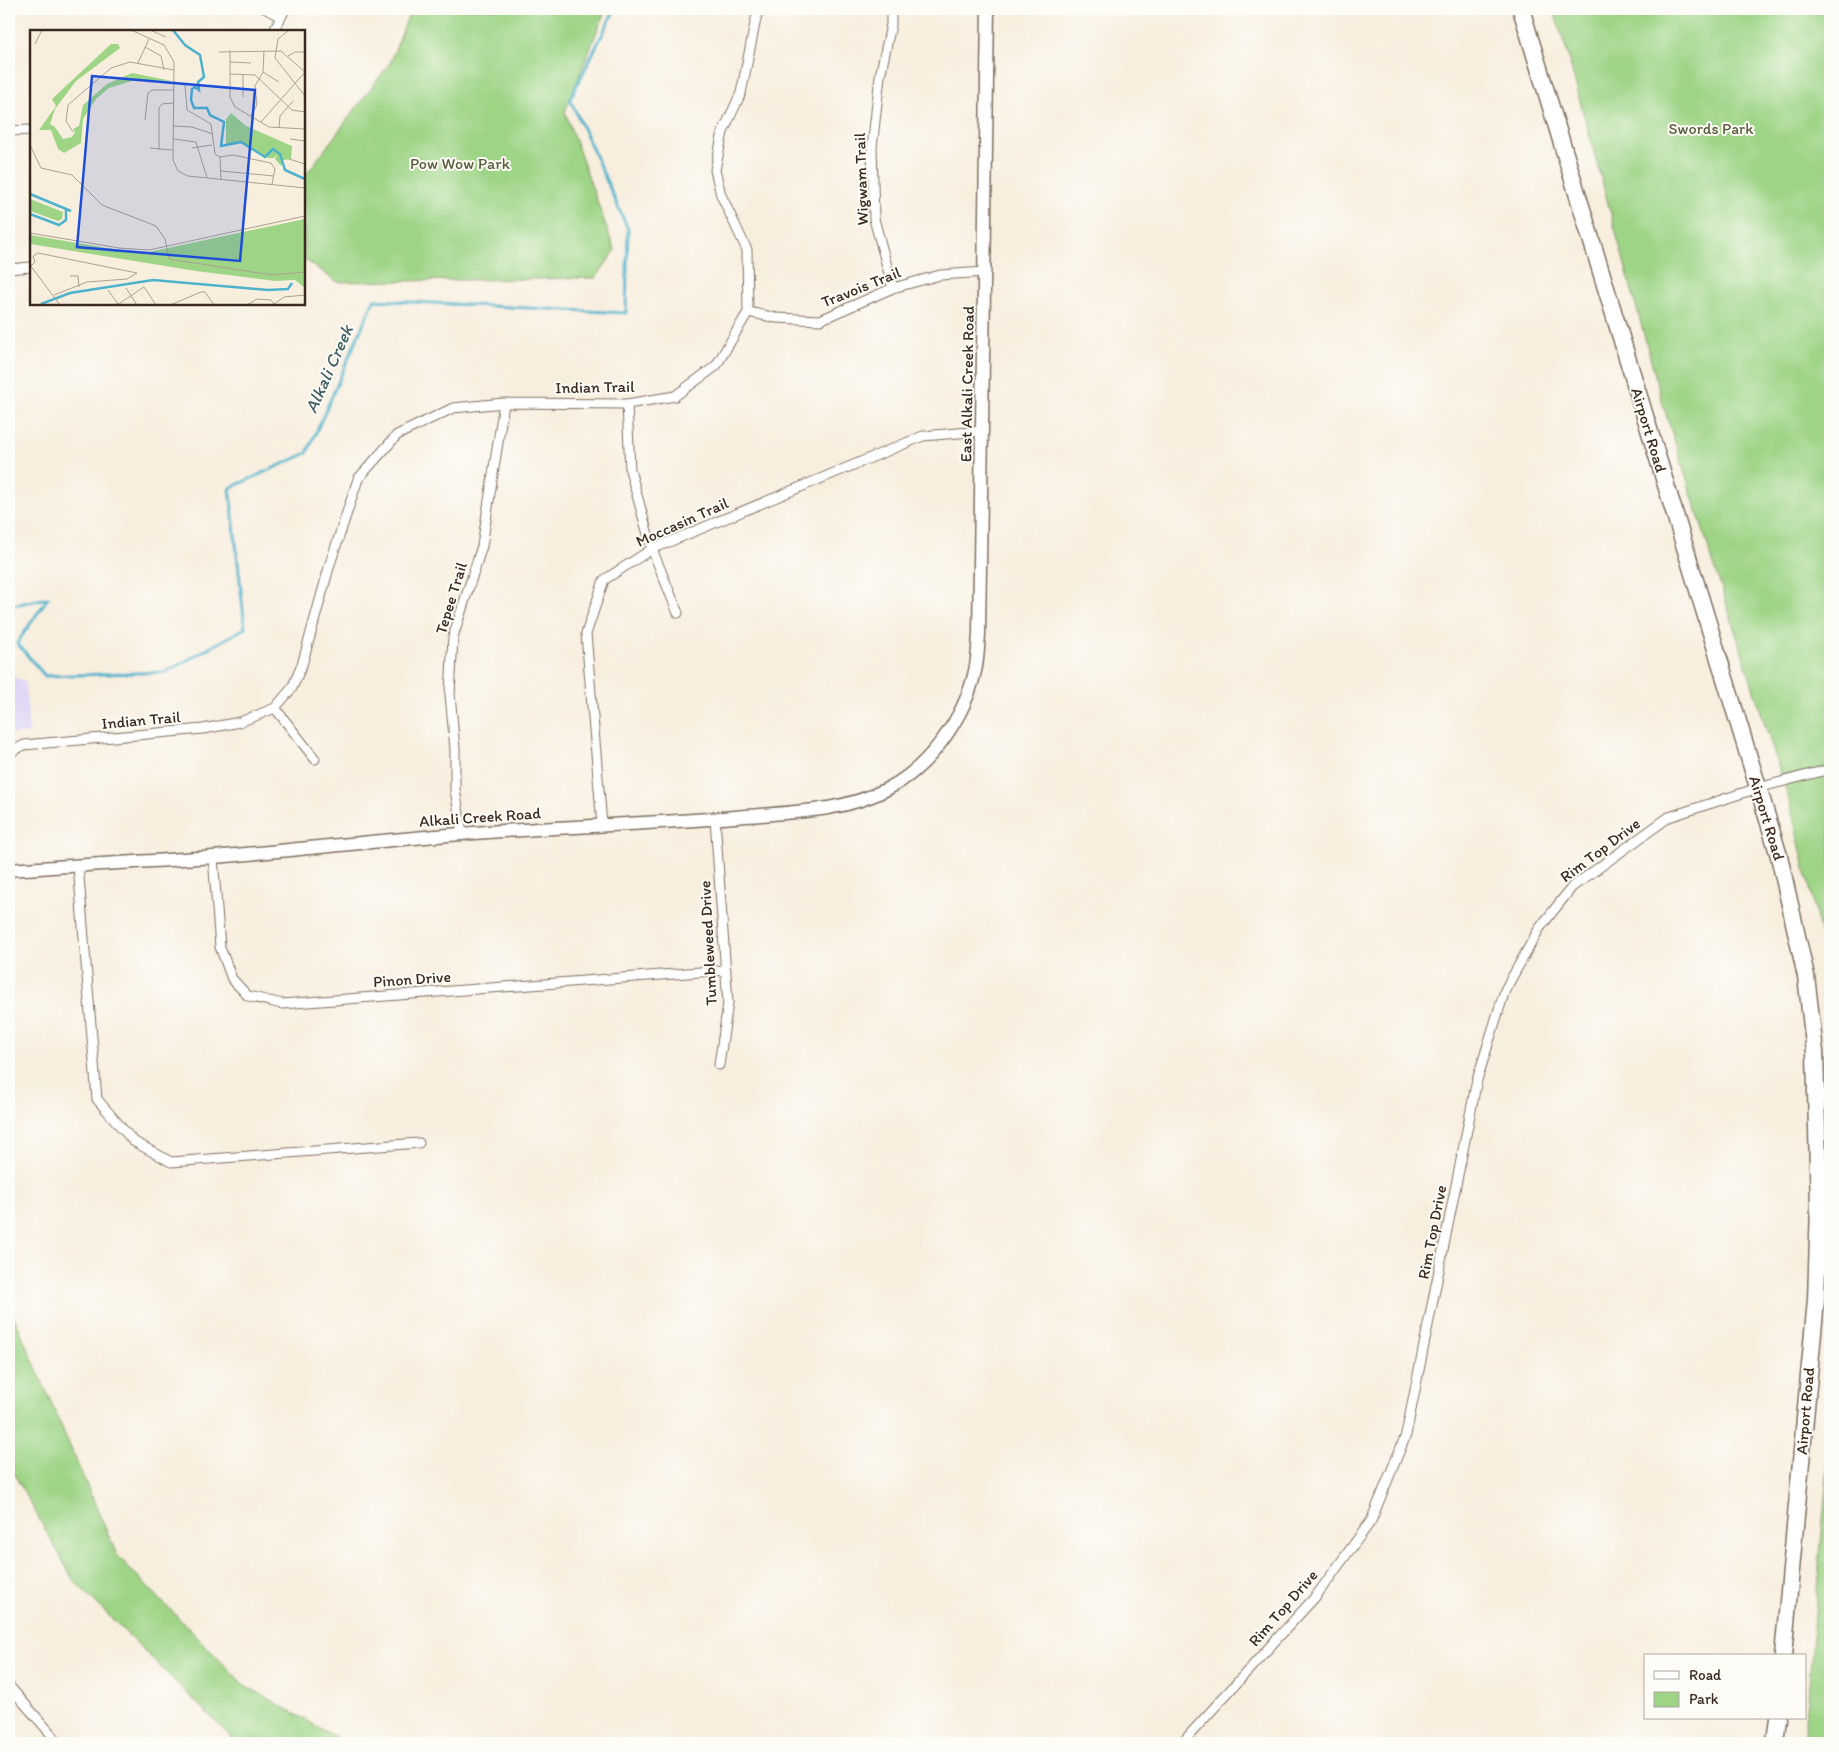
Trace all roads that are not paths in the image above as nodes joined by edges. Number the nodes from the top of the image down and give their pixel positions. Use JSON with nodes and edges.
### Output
{"nodes":[{"id":1,"x":266,"y":9,"type":"edge"},
{"id":2,"x":758,"y":9,"type":"edge"},
{"id":3,"x":891,"y":9,"type":"edge"},
{"id":4,"x":988,"y":9,"type":"edge"},
{"id":5,"x":1521,"y":9,"type":"edge"},
{"id":6,"x":283,"y":13,"type":"edge"},
{"id":7,"x":274,"y":30,"type":"edge"},
{"id":8,"x":30,"y":130,"type":"edge"},
{"id":9,"x":9,"y":131,"type":"edge"},
{"id":10,"x":30,"y":267,"type":"edge"},
{"id":11,"x":9,"y":269,"type":"edge"},
{"id":12,"x":986,"y":272,"type":"junction"},
{"id":13,"x":893,"y":288,"type":"junction"},
{"id":14,"x":748,"y":312,"type":"junction"},
{"id":15,"x":504,"y":403,"type":"junction"},
{"id":16,"x":627,"y":404,"type":"junction"},
{"id":17,"x":982,"y":431,"type":"junction"},
{"id":18,"x":652,"y":549,"type":"junction"},
{"id":19,"x":678,"y":613,"type":"dead end"},
{"id":20,"x":275,"y":708,"type":"junction"},
{"id":21,"x":936,"y":749,"type":"joint"},
{"id":22,"x":9,"y":753,"type":"edge"},
{"id":23,"x":315,"y":759,"type":"dead end"},
{"id":24,"x":1830,"y":769,"type":"edge"},
{"id":25,"x":1758,"y":788,"type":"junction"},
{"id":26,"x":715,"y":819,"type":"junction"},
{"id":27,"x":602,"y":825,"type":"junction"},
{"id":28,"x":462,"y":833,"type":"junction"},
{"id":29,"x":213,"y":857,"type":"junction"},
{"id":30,"x":78,"y":865,"type":"junction"},
{"id":31,"x":9,"y":870,"type":"edge"},
{"id":32,"x":726,"y":970,"type":"junction"},
{"id":33,"x":719,"y":1065,"type":"dead end"},
{"id":34,"x":419,"y":1143,"type":"dead end"},
{"id":35,"x":1783,"y":1654,"type":"edge"},
{"id":36,"x":9,"y":1686,"type":"edge"},
{"id":37,"x":1778,"y":1720,"type":"edge"},
{"id":38,"x":59,"y":1743,"type":"edge"},
{"id":39,"x":1182,"y":1743,"type":"edge"},
{"id":40,"x":1776,"y":1743,"type":"edge"}],
"edges":[{"from":1,"to":6,"type":"street"},
{"from":2,"to":14,"type":"street"},
{"from":3,"to":13,"type":"street","name":"Wigwam Trail"},
{"from":4,"to":12,"type":"street","name":"East Alkali Creek Road"},
{"from":5,"to":25,"type":"highway","name":"Airport Road"},
{"from":6,"to":7,"type":"street"},
{"from":8,"to":9,"type":"street"},
{"from":10,"to":11,"type":"street"},
{"from":12,"to":13,"type":"street","name":"Travois Trail"},
{"from":12,"to":17,"type":"street","name":"East Alkali Creek Road"},
{"from":13,"to":14,"type":"street","name":"Travois Trail"},
{"from":14,"to":16,"type":"street","name":"Indian Trail"},
{"from":15,"to":16,"type":"street","name":"Indian Trail"},
{"from":15,"to":20,"type":"street","name":"Indian Trail"},
{"from":15,"to":28,"type":"street","name":"Tepee Trail"},
{"from":16,"to":18,"type":"street"},
{"from":17,"to":18,"type":"street","name":"Moccasin Trail"},
{"from":17,"to":21,"type":"street","name":"East Alkali Creek Road"},
{"from":18,"to":19,"type":"street"},
{"from":18,"to":27,"type":"street","name":"Moccasin Trail"},
{"from":20,"to":22,"type":"street","name":"Indian Trail"},
{"from":20,"to":23,"type":"street"},
{"from":21,"to":26,"type":"street","name":"Alkali Creek Road"},
{"from":24,"to":25,"type":"street","name":"Rim Top Drive"},
{"from":25,"to":35,"type":"highway","name":"Airport Road"},
{"from":25,"to":39,"type":"street","name":"Rim Top Drive"},
{"from":26,"to":27,"type":"street","name":"Alkali Creek Road"},
{"from":26,"to":32,"type":"street","name":"Tumbleweed Drive"},
{"from":27,"to":28,"type":"street","name":"Alkali Creek Road"},
{"from":28,"to":29,"type":"street","name":"Alkali Creek Road"},
{"from":29,"to":30,"type":"street","name":"Alkali Creek Road"},
{"from":29,"to":32,"type":"street","name":"Pinon Drive"},
{"from":30,"to":31,"type":"street","name":"Alkali Creek Road"},
{"from":30,"to":34,"type":"street"},
{"from":32,"to":33,"type":"street","name":"Tumbleweed Drive"},
{"from":36,"to":38,"type":"street"},
{"from":37,"to":40,"type":"highway"}]}
